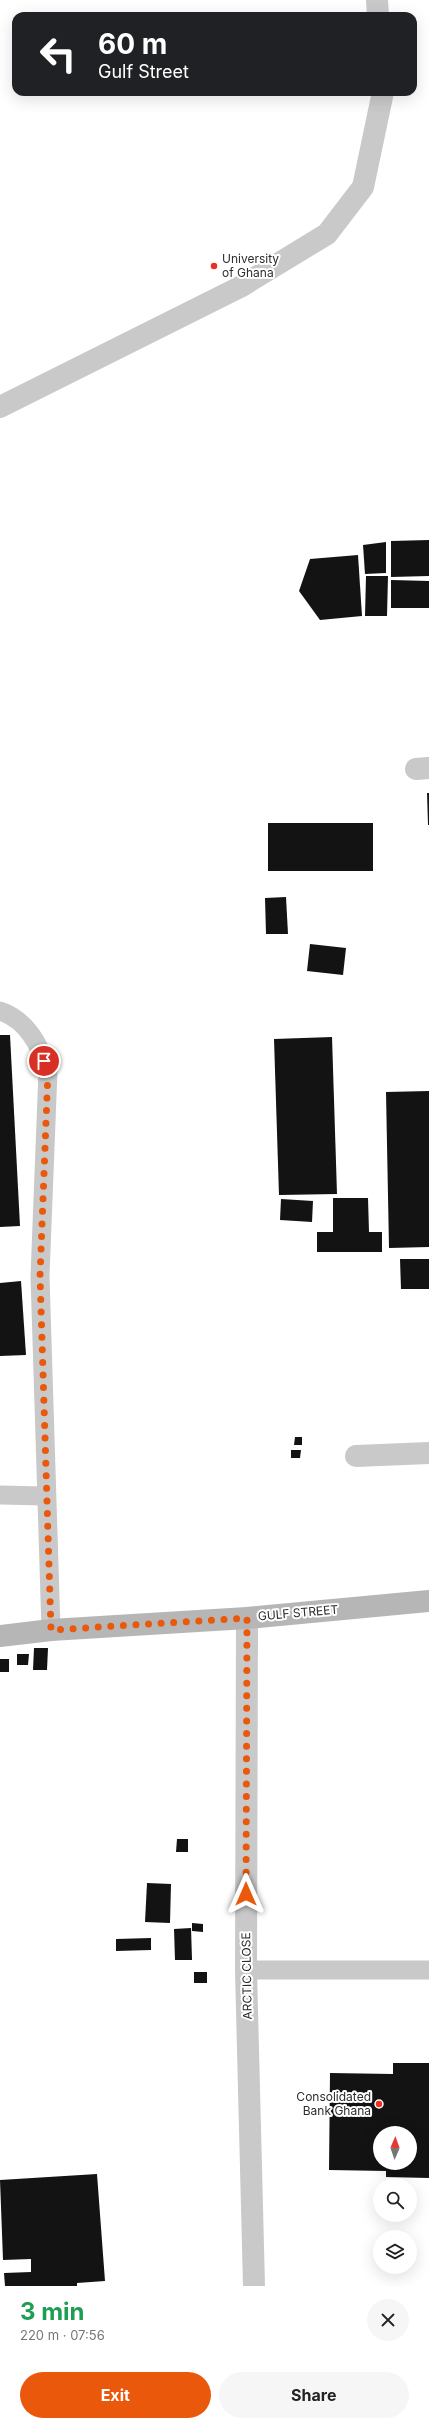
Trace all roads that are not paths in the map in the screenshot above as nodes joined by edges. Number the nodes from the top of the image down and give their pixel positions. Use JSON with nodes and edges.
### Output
{"nodes":[{"id":1,"x":376,"y":0,"type":"edge"},
{"id":2,"x":378,"y":12,"type":"edge"},
{"id":3,"x":382,"y":96,"type":"edge"},
{"id":4,"x":0,"y":407,"type":"edge"},
{"id":5,"x":0,"y":1012,"type":"edge"},
{"id":6,"x":429,"y":1453,"type":"edge"},
{"id":7,"x":356,"y":1456,"type":"dead end"},
{"id":8,"x":0,"y":1495,"type":"edge"},
{"id":9,"x":45,"y":1496,"type":"junction"},
{"id":10,"x":429,"y":1601,"type":"edge"},
{"id":11,"x":247,"y":1618,"type":"junction"},
{"id":12,"x":51,"y":1630,"type":"junction"},
{"id":13,"x":0,"y":1636,"type":"edge"},
{"id":14,"x":246,"y":1970,"type":"junction"},
{"id":15,"x":429,"y":1970,"type":"edge"},
{"id":16,"x":254,"y":2286,"type":"edge"}],
"edges":[{"from":1,"to":2,"type":"street"},
{"from":3,"to":4,"type":"street"},
{"from":5,"to":9,"type":"lane"},
{"from":6,"to":7,"type":"street"},
{"from":8,"to":9,"type":"lane"},
{"from":9,"to":12,"type":"lane"},
{"from":10,"to":11,"type":"street","name":"GULF STREET"},
{"from":11,"to":12,"type":"street","name":"GULF STREET"},
{"from":11,"to":14,"type":"street","name":"ARCTIC CLOSE"},
{"from":12,"to":13,"type":"street","name":"GULF STREET"},
{"from":14,"to":15,"type":"lane"},
{"from":14,"to":16,"type":"street","name":"ARCTIC CLOSE"}]}
